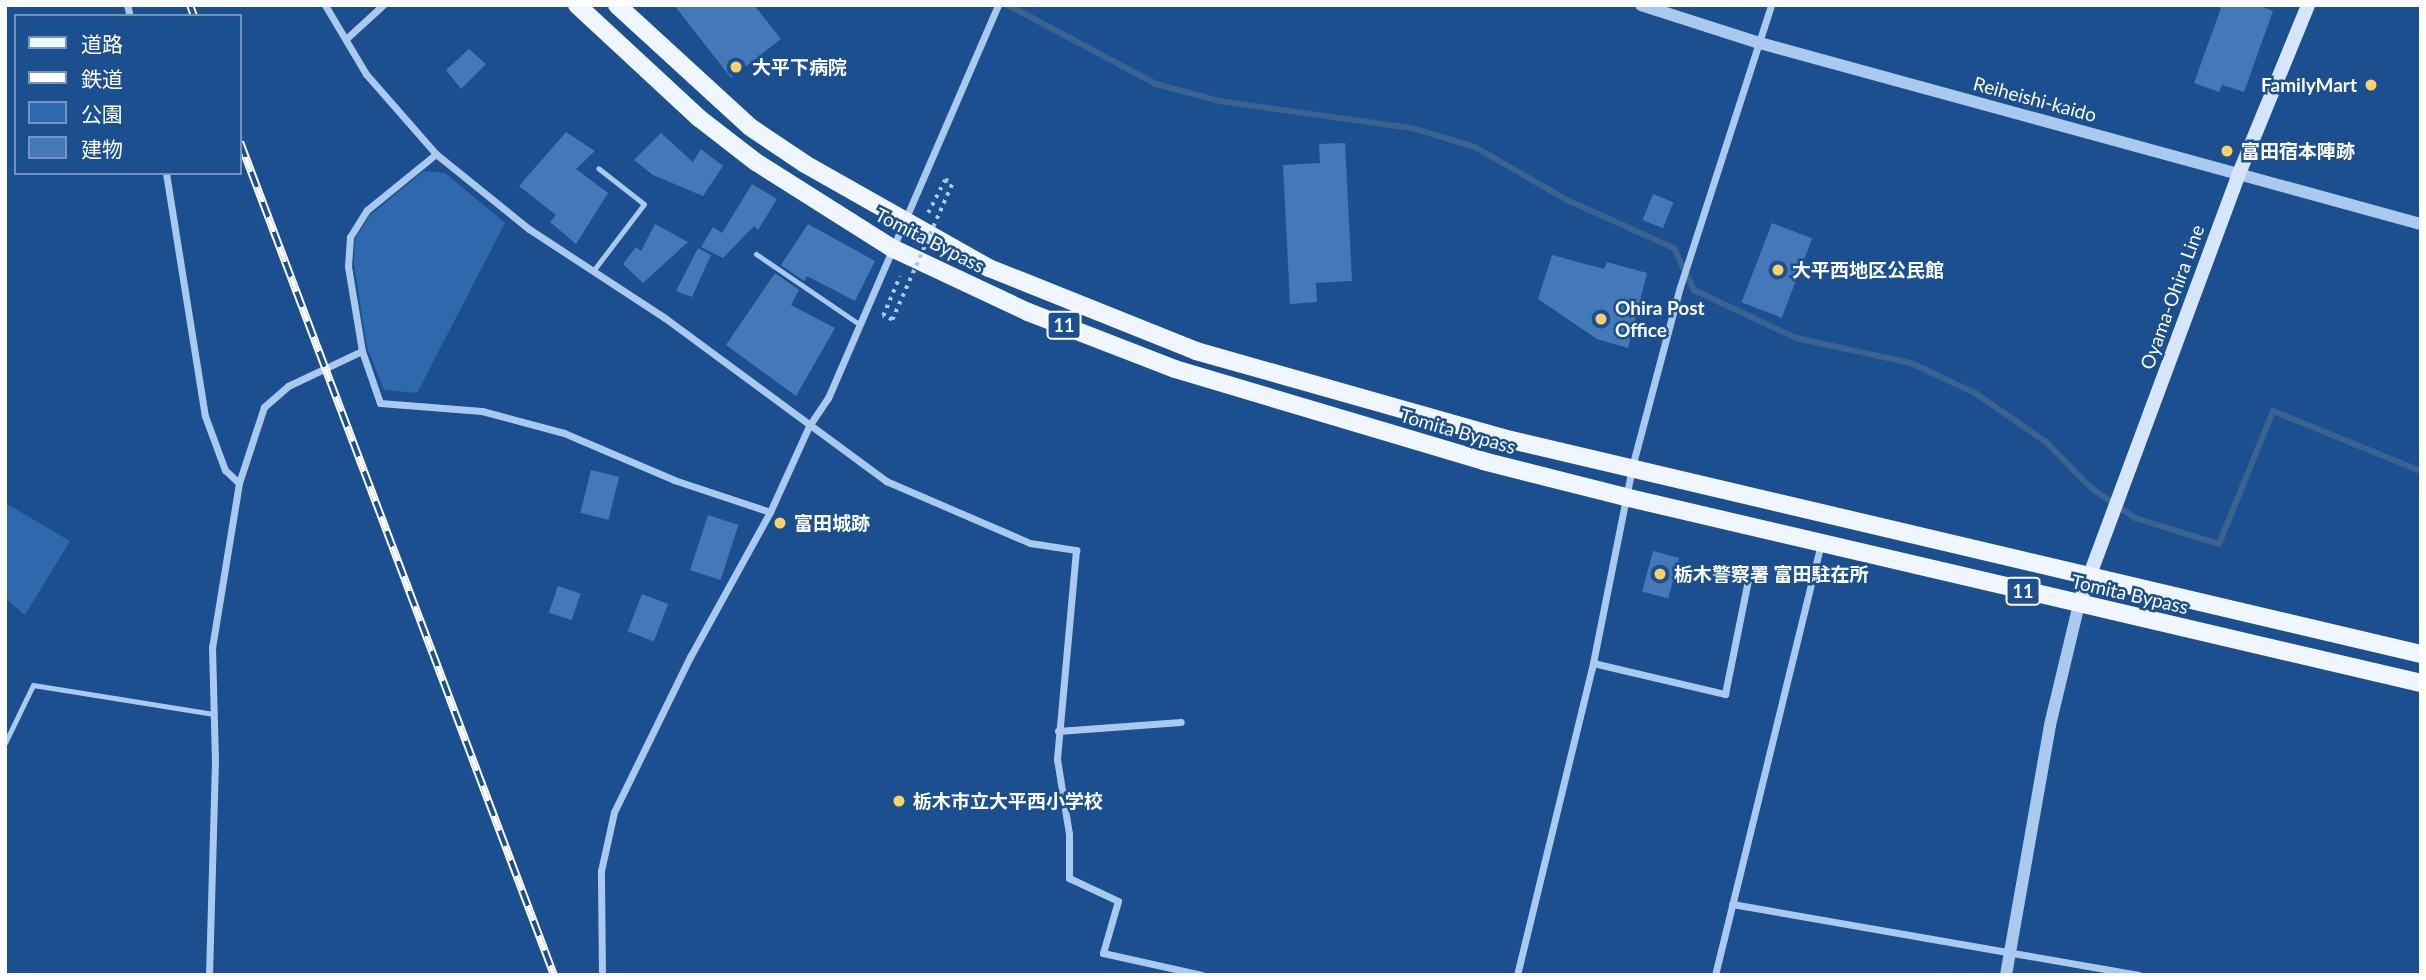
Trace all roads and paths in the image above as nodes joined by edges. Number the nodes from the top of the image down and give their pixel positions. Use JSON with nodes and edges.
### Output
{"nodes":[{"id":1,"x":325,"y":5,"type":"edge"},
{"id":2,"x":383,"y":5,"type":"edge"},
{"id":3,"x":577,"y":5,"type":"edge"},
{"id":4,"x":617,"y":5,"type":"edge"},
{"id":5,"x":998,"y":5,"type":"edge"},
{"id":6,"x":1641,"y":5,"type":"edge"},
{"id":7,"x":1771,"y":5,"type":"edge"},
{"id":8,"x":2308,"y":5,"type":"edge"},
{"id":9,"x":347,"y":38,"type":"junction"},
{"id":10,"x":1756,"y":42,"type":"junction"},
{"id":11,"x":436,"y":154,"type":"junction"},
{"id":12,"x":598,"y":168,"type":"dead end"},
{"id":13,"x":166,"y":175,"type":"edge"},
{"id":14,"x":2238,"y":176,"type":"junction"},
{"id":15,"x":928,"y":213,"type":"dead end"},
{"id":16,"x":903,"y":222,"type":"junction"},
{"id":17,"x":2421,"y":224,"type":"edge"},
{"id":18,"x":892,"y":248,"type":"junction"},
{"id":19,"x":756,"y":254,"type":"dead end"},
{"id":20,"x":593,"y":271,"type":"junction"},
{"id":21,"x":900,"y":276,"type":"dead end"},
{"id":22,"x":859,"y":324,"type":"junction"},
{"id":23,"x":362,"y":351,"type":"junction"},
{"id":24,"x":809,"y":426,"type":"junction"},
{"id":25,"x":1632,"y":467,"type":"junction"},
{"id":26,"x":239,"y":483,"type":"junction"},
{"id":27,"x":1625,"y":497,"type":"junction"},
{"id":28,"x":770,"y":512,"type":"junction"},
{"id":29,"x":1821,"y":545,"type":"junction"},
{"id":30,"x":2090,"y":574,"type":"junction"},
{"id":31,"x":1748,"y":580,"type":"dead end"},
{"id":32,"x":2079,"y":604,"type":"junction"},
{"id":33,"x":2421,"y":654,"type":"edge"},
{"id":34,"x":1593,"y":663,"type":"junction"},
{"id":35,"x":2421,"y":683,"type":"edge"},
{"id":36,"x":214,"y":714,"type":"junction"},
{"id":37,"x":1181,"y":722,"type":"dead end"},
{"id":38,"x":1058,"y":731,"type":"junction"},
{"id":39,"x":5,"y":743,"type":"edge"},
{"id":40,"x":1732,"y":904,"type":"junction"},
{"id":41,"x":2010,"y":951,"type":"junction"},
{"id":42,"x":1191,"y":974,"type":"edge"},
{"id":43,"x":209,"y":975,"type":"edge"},
{"id":44,"x":603,"y":975,"type":"edge"},
{"id":45,"x":1202,"y":975,"type":"edge"},
{"id":46,"x":1517,"y":975,"type":"edge"},
{"id":47,"x":1715,"y":975,"type":"edge"},
{"id":48,"x":2006,"y":975,"type":"edge"},
{"id":49,"x":2140,"y":975,"type":"edge"}],
"edges":[{"from":1,"to":9,"type":"street"},
{"from":2,"to":9,"type":"street"},
{"from":3,"to":18,"type":"main road","name":"Tomita Bypass","number":"11"},
{"from":4,"to":16,"type":"main road","name":"Tomita Bypass","number":"11"},
{"from":5,"to":16,"type":"street"},
{"from":6,"to":10,"type":"street","name":"Reiheishi-kaido"},
{"from":7,"to":10,"type":"street"},
{"from":8,"to":14,"type":"main road","name":"Oyama-Ohira Line"},
{"from":9,"to":11,"type":"street"},
{"from":10,"to":14,"type":"street","name":"Reiheishi-kaido"},
{"from":10,"to":25,"type":"street"},
{"from":11,"to":20,"type":"street"},
{"from":11,"to":23,"type":"street"},
{"from":12,"to":20,"type":"lane"},
{"from":13,"to":26,"type":"street"},
{"from":14,"to":17,"type":"street","name":"Reiheishi-kaido"},
{"from":14,"to":30,"type":"main road","name":"Oyama-Ohira Line"},
{"from":15,"to":21,"type":"path","bridge":true},
{"from":16,"to":18,"type":"street"},
{"from":16,"to":25,"type":"main road","name":"Tomita Bypass","number":"11"},
{"from":18,"to":22,"type":"street"},
{"from":18,"to":27,"type":"main road","name":"Tomita Bypass","number":"11"},
{"from":19,"to":22,"type":"lane"},
{"from":20,"to":24,"type":"street"},
{"from":22,"to":24,"type":"street"},
{"from":23,"to":26,"type":"street"},
{"from":23,"to":28,"type":"street"},
{"from":24,"to":28,"type":"street"},
{"from":24,"to":38,"type":"street"},
{"from":25,"to":27,"type":"street"},
{"from":25,"to":30,"type":"main road","name":"Tomita Bypass","number":"11"},
{"from":26,"to":36,"type":"street"},
{"from":27,"to":29,"type":"main road","name":"Tomita Bypass","number":"11"},
{"from":27,"to":34,"type":"street"},
{"from":28,"to":44,"type":"street"},
{"from":29,"to":32,"type":"main road","name":"Tomita Bypass","number":"11"},
{"from":29,"to":40,"type":"street"},
{"from":30,"to":32,"type":"main road","name":"Oyama-Ohira Line"},
{"from":30,"to":33,"type":"main road","name":"Tomita Bypass","number":"11"},
{"from":31,"to":34,"type":"street"},
{"from":32,"to":35,"type":"main road","name":"Tomita Bypass","number":"11"},
{"from":32,"to":41,"type":"street"},
{"from":34,"to":46,"type":"street"},
{"from":36,"to":39,"type":"lane"},
{"from":36,"to":43,"type":"street"},
{"from":37,"to":38,"type":"street"},
{"from":38,"to":42,"type":"street"},
{"from":40,"to":41,"type":"street"},
{"from":40,"to":47,"type":"street"},
{"from":41,"to":48,"type":"street"},
{"from":41,"to":49,"type":"street"},
{"from":42,"to":45,"type":"street"}]}
